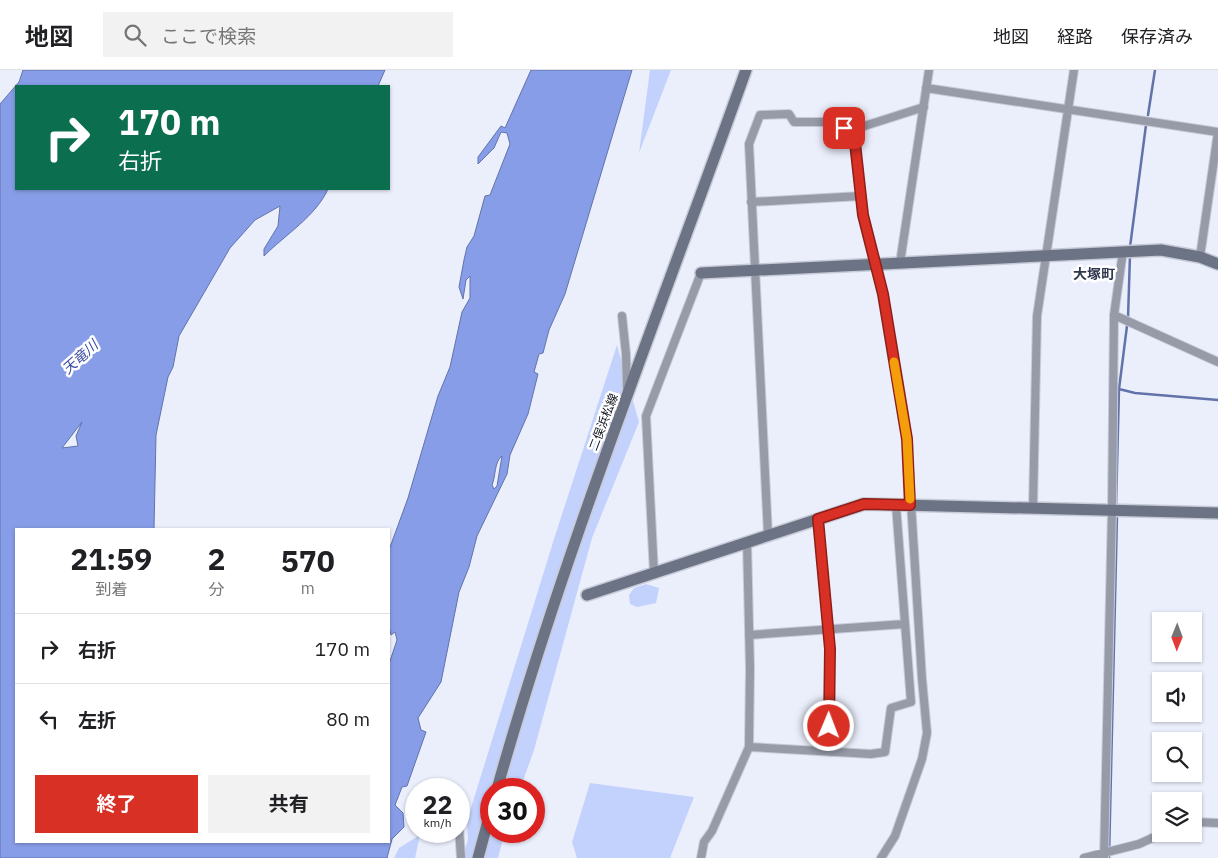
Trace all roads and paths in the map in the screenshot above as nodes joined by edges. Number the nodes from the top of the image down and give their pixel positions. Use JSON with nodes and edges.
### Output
{"nodes":[{"id":1,"x":746,"y":70,"type":"edge"},
{"id":2,"x":929,"y":70,"type":"edge"},
{"id":3,"x":1074,"y":70,"type":"edge"},
{"id":4,"x":926,"y":88,"type":"junction"},
{"id":5,"x":924,"y":107,"type":"junction"},
{"id":6,"x":1068,"y":109,"type":"junction"},
{"id":7,"x":1218,"y":132,"type":"edge"},
{"id":8,"x":854,"y":134,"type":"junction"},
{"id":9,"x":861,"y":196,"type":"junction"},
{"id":10,"x":751,"y":202,"type":"junction"},
{"id":11,"x":1123,"y":252,"type":"junction"},
{"id":12,"x":1046,"y":255,"type":"junction"},
{"id":13,"x":1200,"y":257,"type":"junction"},
{"id":14,"x":900,"y":263,"type":"junction"},
{"id":15,"x":1218,"y":264,"type":"edge"},
{"id":16,"x":874,"y":265,"type":"junction"},
{"id":17,"x":754,"y":271,"type":"junction"},
{"id":18,"x":701,"y":273,"type":"joint"},
{"id":19,"x":1114,"y":315,"type":"junction"},
{"id":20,"x":622,"y":316,"type":"dead end"},
{"id":21,"x":1218,"y":362,"type":"edge"},
{"id":22,"x":627,"y":397,"type":"junction"},
{"id":23,"x":896,"y":505,"type":"junction"},
{"id":24,"x":910,"y":505,"type":"junction"},
{"id":25,"x":1033,"y":508,"type":"junction"},
{"id":26,"x":1112,"y":510,"type":"junction"},
{"id":27,"x":1218,"y":513,"type":"edge"},
{"id":28,"x":818,"y":519,"type":"junction"},
{"id":29,"x":768,"y":535,"type":"junction"},
{"id":30,"x":747,"y":542,"type":"junction"},
{"id":31,"x":654,"y":573,"type":"junction"},
{"id":32,"x":587,"y":595,"type":"dead end"},
{"id":33,"x":905,"y":624,"type":"junction"},
{"id":34,"x":829,"y":629,"type":"junction"},
{"id":35,"x":749,"y":635,"type":"junction"},
{"id":36,"x":749,"y":746,"type":"junction"},
{"id":37,"x":830,"y":752,"type":"junction"},
{"id":38,"x":500,"y":778,"type":"edge"},
{"id":39,"x":1202,"y":822,"type":"edge"},
{"id":40,"x":1218,"y":823,"type":"edge"},
{"id":41,"x":1152,"y":838,"type":"edge"},
{"id":42,"x":460,"y":843,"type":"edge"},
{"id":43,"x":482,"y":843,"type":"edge"},
{"id":44,"x":1104,"y":855,"type":"edge"},
{"id":45,"x":461,"y":858,"type":"edge"},
{"id":46,"x":478,"y":858,"type":"edge"},
{"id":47,"x":702,"y":858,"type":"edge"},
{"id":48,"x":881,"y":858,"type":"edge"},
{"id":49,"x":1084,"y":858,"type":"edge"}],
"edges":[{"from":1,"to":22,"type":"street","name":"二俣浜松線"},
{"from":2,"to":4,"type":"street"},
{"from":3,"to":6,"type":"street"},
{"from":4,"to":5,"type":"street"},
{"from":4,"to":6,"type":"street"},
{"from":5,"to":8,"type":"street"},
{"from":5,"to":14,"type":"street"},
{"from":6,"to":7,"type":"street"},
{"from":6,"to":12,"type":"street"},
{"from":7,"to":13,"type":"street"},
{"from":8,"to":9,"type":"street"},
{"from":8,"to":10,"type":"street"},
{"from":9,"to":10,"type":"street"},
{"from":9,"to":16,"type":"street"},
{"from":10,"to":17,"type":"street"},
{"from":11,"to":12,"type":"street"},
{"from":11,"to":13,"type":"street"},
{"from":11,"to":19,"type":"street"},
{"from":12,"to":14,"type":"street"},
{"from":12,"to":25,"type":"street"},
{"from":13,"to":15,"type":"street"},
{"from":14,"to":16,"type":"street"},
{"from":16,"to":17,"type":"street"},
{"from":16,"to":24,"type":"street"},
{"from":17,"to":18,"type":"street"},
{"from":17,"to":29,"type":"street"},
{"from":18,"to":31,"type":"street"},
{"from":19,"to":21,"type":"street"},
{"from":19,"to":26,"type":"street"},
{"from":20,"to":22,"type":"street"},
{"from":22,"to":38,"type":"street","name":"二俣浜松線"},
{"from":23,"to":24,"type":"street"},
{"from":23,"to":28,"type":"street"},
{"from":23,"to":33,"type":"street"},
{"from":24,"to":25,"type":"street"},
{"from":24,"to":48,"type":"street"},
{"from":25,"to":26,"type":"street"},
{"from":26,"to":27,"type":"street"},
{"from":26,"to":44,"type":"street"},
{"from":28,"to":29,"type":"street"},
{"from":28,"to":34,"type":"street"},
{"from":29,"to":30,"type":"street"},
{"from":30,"to":31,"type":"street"},
{"from":30,"to":35,"type":"street"},
{"from":31,"to":32,"type":"street"},
{"from":33,"to":34,"type":"street"},
{"from":33,"to":37,"type":"street"},
{"from":34,"to":35,"type":"street"},
{"from":34,"to":37,"type":"street"},
{"from":35,"to":36,"type":"street"},
{"from":36,"to":37,"type":"street"},
{"from":36,"to":47,"type":"street"},
{"from":39,"to":40,"type":"street"},
{"from":41,"to":44,"type":"street"},
{"from":42,"to":45,"type":"street"},
{"from":43,"to":46,"type":"street"},
{"from":44,"to":49,"type":"street"}]}
